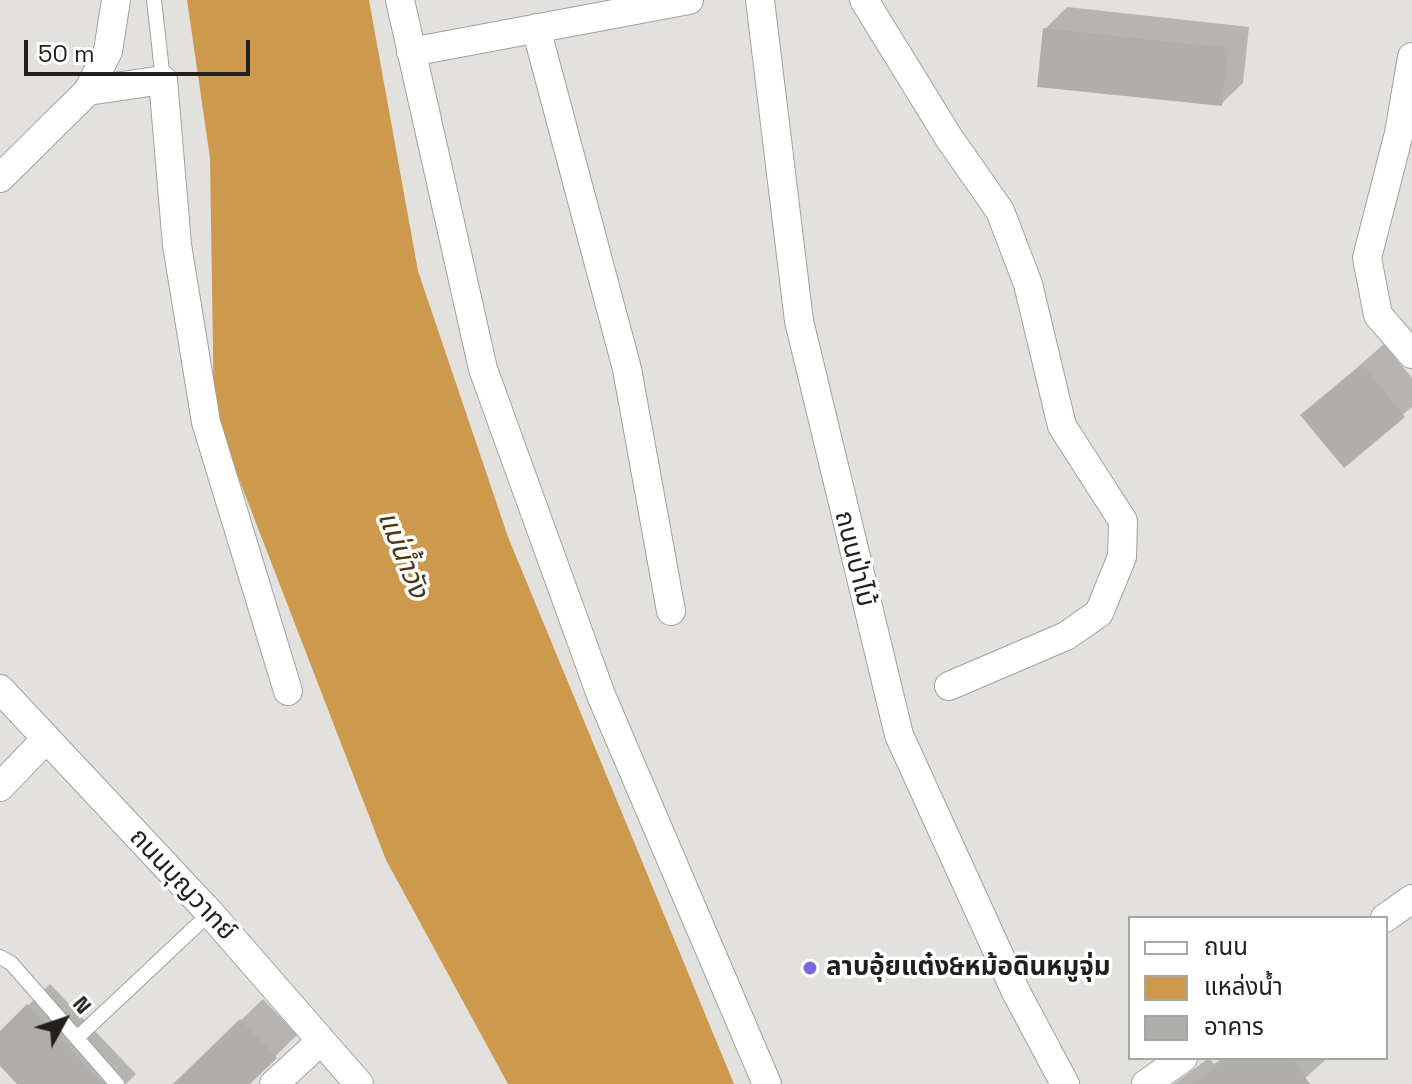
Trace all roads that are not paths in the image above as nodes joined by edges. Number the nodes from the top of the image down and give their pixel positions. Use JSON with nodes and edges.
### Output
{"nodes":[{"id":1,"x":116,"y":0,"type":"edge"},
{"id":2,"x":154,"y":0,"type":"edge"},
{"id":3,"x":400,"y":0,"type":"edge"},
{"id":4,"x":689,"y":0,"type":"edge"},
{"id":5,"x":760,"y":0,"type":"edge"},
{"id":6,"x":864,"y":0,"type":"edge"},
{"id":7,"x":536,"y":28,"type":"junction"},
{"id":8,"x":411,"y":52,"type":"junction"},
{"id":9,"x":1412,"y":57,"type":"edge"},
{"id":10,"x":163,"y":80,"type":"junction"},
{"id":11,"x":88,"y":91,"type":"junction"},
{"id":12,"x":0,"y":178,"type":"edge"},
{"id":13,"x":1412,"y":354,"type":"edge"},
{"id":14,"x":671,"y":611,"type":"dead end"},
{"id":15,"x":949,"y":686,"type":"dead end"},
{"id":16,"x":0,"y":689,"type":"edge"},
{"id":17,"x":288,"y":691,"type":"dead end"},
{"id":18,"x":45,"y":740,"type":"junction"},
{"id":19,"x":0,"y":787,"type":"edge"},
{"id":20,"x":1412,"y":899,"type":"edge"},
{"id":21,"x":210,"y":913,"type":"junction"},
{"id":22,"x":1388,"y":916,"type":"edge"},
{"id":23,"x":0,"y":957,"type":"edge"},
{"id":24,"x":78,"y":1037,"type":"junction"},
{"id":25,"x":321,"y":1041,"type":"junction"},
{"id":26,"x":1180,"y":1060,"type":"edge"},
{"id":27,"x":117,"y":1084,"type":"edge"},
{"id":28,"x":274,"y":1084,"type":"edge"},
{"id":29,"x":359,"y":1084,"type":"edge"},
{"id":30,"x":767,"y":1084,"type":"edge"},
{"id":31,"x":1065,"y":1084,"type":"edge"},
{"id":32,"x":1146,"y":1084,"type":"edge"}],
"edges":[{"from":1,"to":11,"type":"street"},
{"from":2,"to":10,"type":"lane"},
{"from":3,"to":8,"type":"street"},
{"from":4,"to":7,"type":"street"},
{"from":5,"to":31,"type":"street","name":"ถนนป่าไม้"},
{"from":6,"to":15,"type":"street"},
{"from":7,"to":8,"type":"street"},
{"from":7,"to":14,"type":"street"},
{"from":8,"to":30,"type":"street"},
{"from":9,"to":13,"type":"street"},
{"from":10,"to":11,"type":"street"},
{"from":10,"to":17,"type":"street"},
{"from":11,"to":12,"type":"street"},
{"from":16,"to":18,"type":"street","name":"ถนนบุญวาทย์"},
{"from":18,"to":19,"type":"street"},
{"from":18,"to":21,"type":"street","name":"ถนนบุญวาทย์"},
{"from":20,"to":22,"type":"street"},
{"from":21,"to":24,"type":"lane"},
{"from":21,"to":25,"type":"street","name":"ถนนบุญวาทย์"},
{"from":23,"to":24,"type":"lane"},
{"from":24,"to":27,"type":"lane"},
{"from":25,"to":28,"type":"street"},
{"from":25,"to":29,"type":"street","name":"ถนนบุญวาทย์"},
{"from":26,"to":32,"type":"street"}]}
